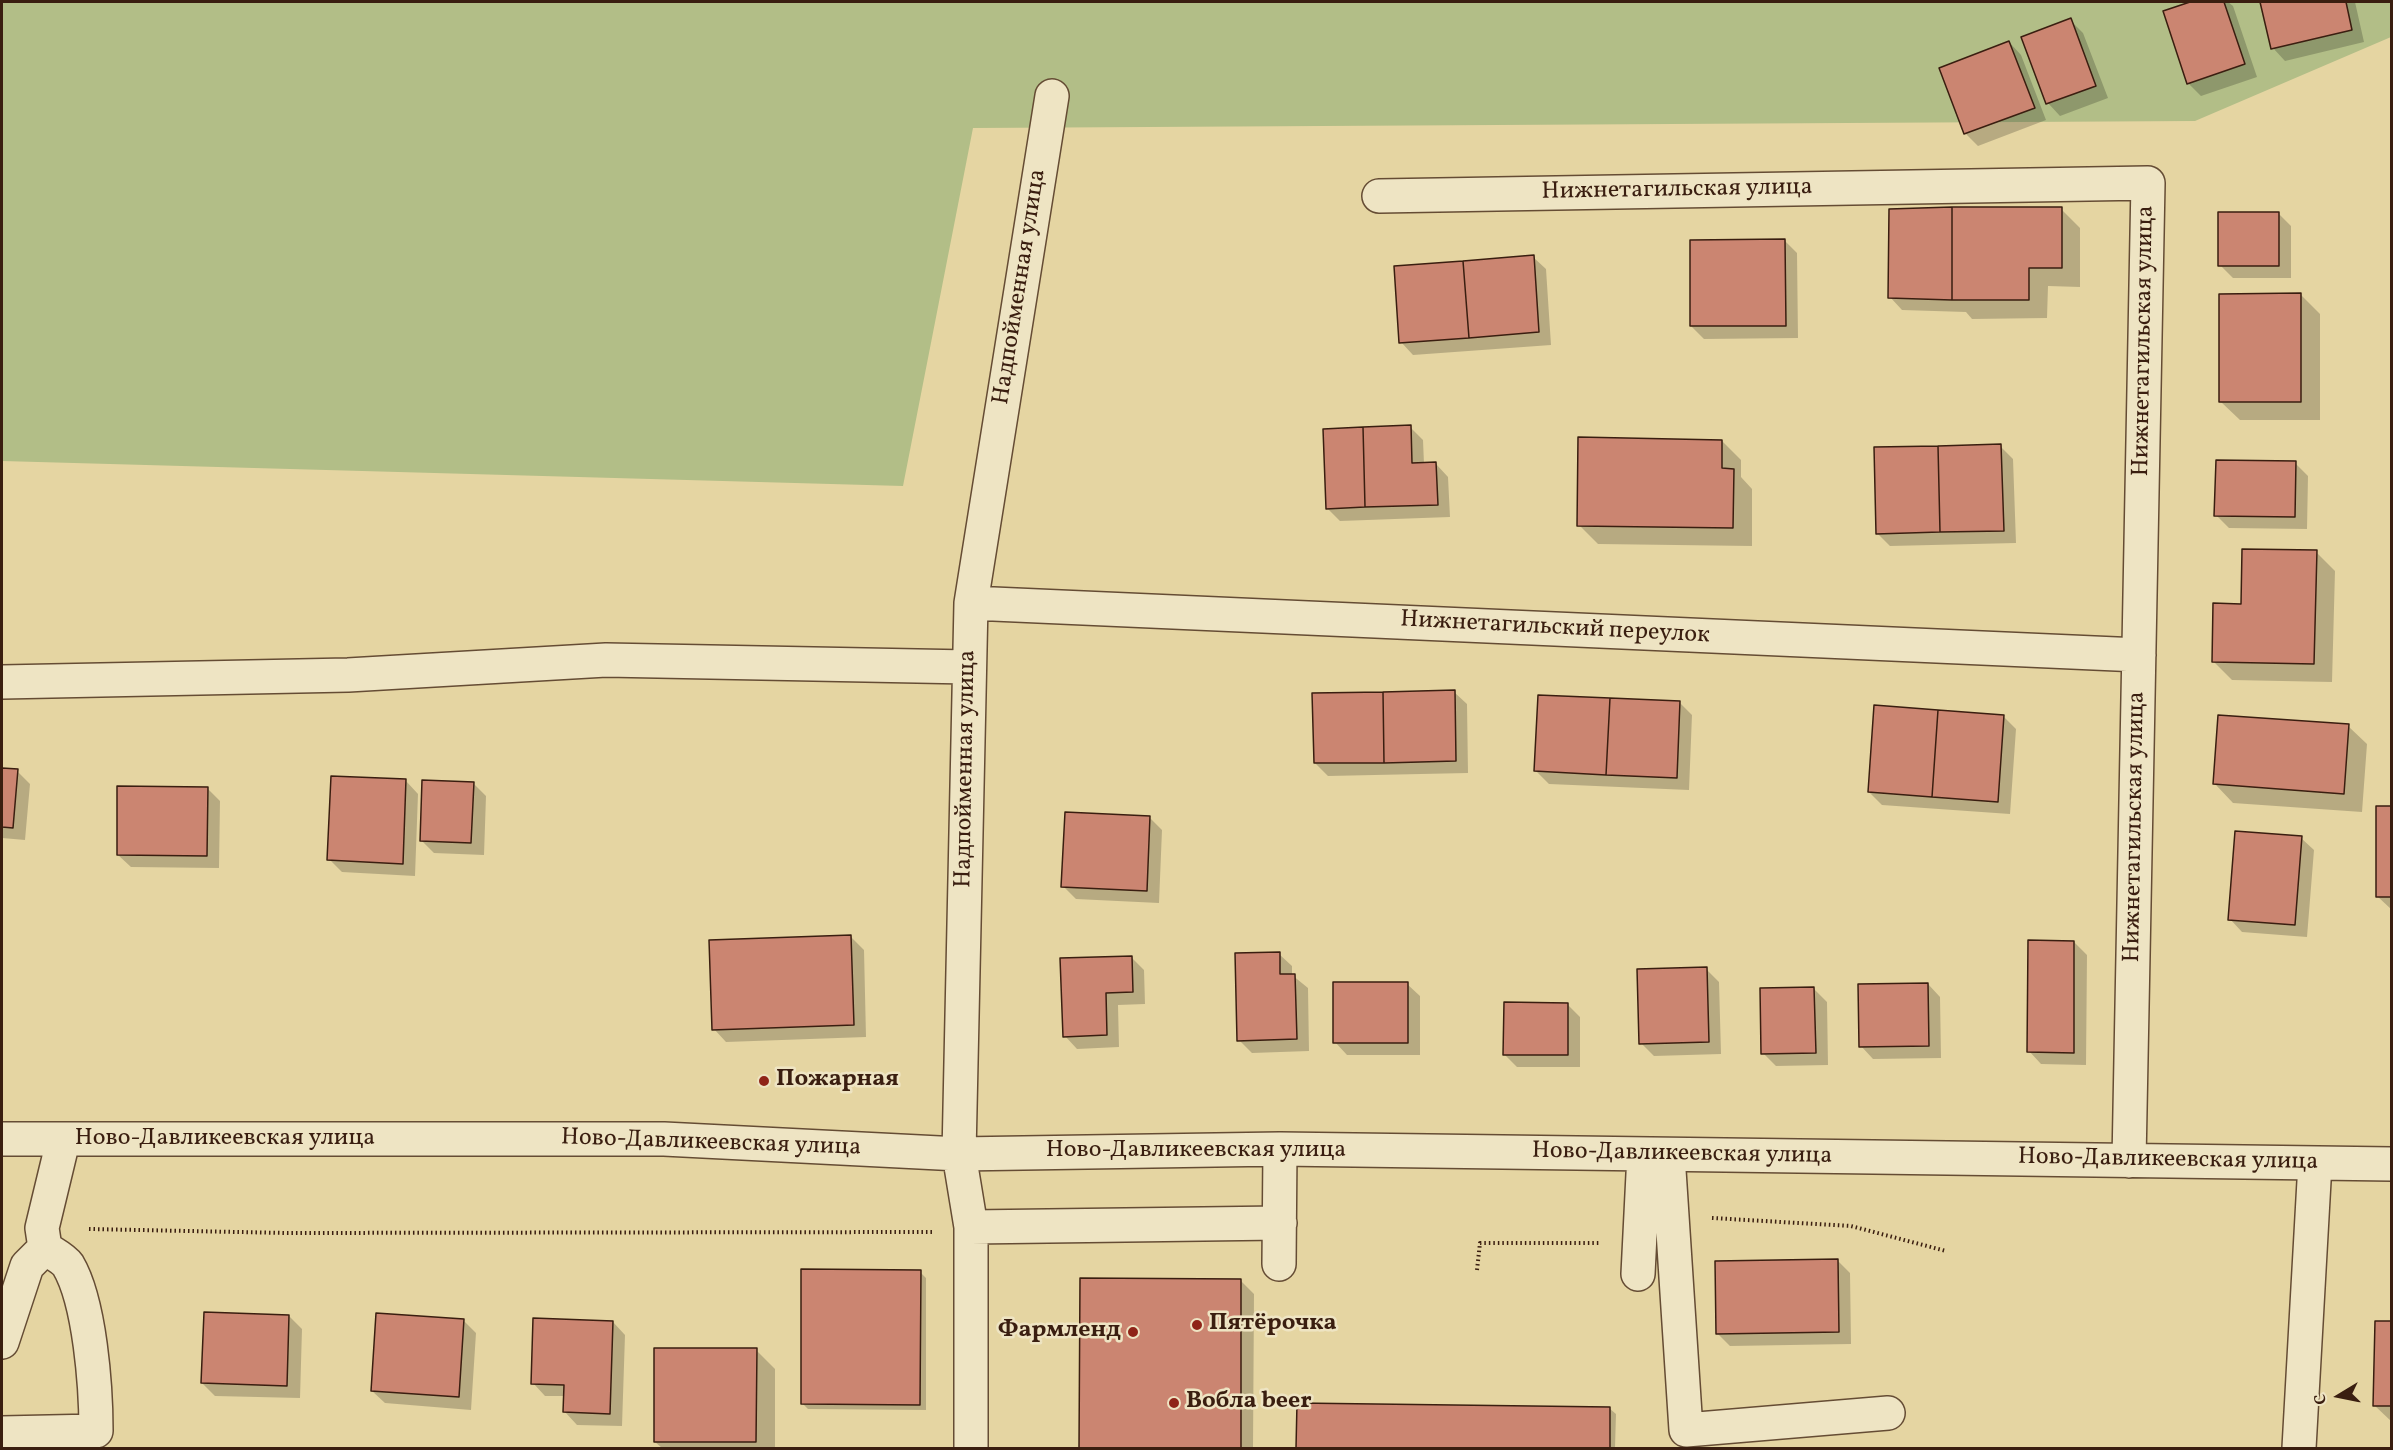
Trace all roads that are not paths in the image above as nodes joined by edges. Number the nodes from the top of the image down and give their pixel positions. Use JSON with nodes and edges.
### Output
{"nodes":[{"id":1,"x":1052,"y":96,"type":"dead end"},
{"id":2,"x":1379,"y":196,"type":"dead end"},
{"id":3,"x":971,"y":603,"type":"junction"},
{"id":4,"x":2139,"y":655,"type":"junction"},
{"id":5,"x":969,"y":667,"type":"junction"},
{"id":6,"x":2,"y":682,"type":"edge"},
{"id":7,"x":2,"y":1139,"type":"edge"},
{"id":8,"x":63,"y":1141,"type":"junction"},
{"id":9,"x":1280,"y":1149,"type":"junction"},
{"id":10,"x":959,"y":1154,"type":"junction"},
{"id":11,"x":1656,"y":1155,"type":"junction"},
{"id":12,"x":2129,"y":1161,"type":"junction"},
{"id":13,"x":2316,"y":1163,"type":"junction"},
{"id":14,"x":2391,"y":1164,"type":"edge"},
{"id":15,"x":1280,"y":1223,"type":"junction"},
{"id":16,"x":971,"y":1227,"type":"junction"},
{"id":17,"x":43,"y":1238,"type":"junction"},
{"id":18,"x":1279,"y":1264,"type":"dead end"},
{"id":19,"x":1638,"y":1274,"type":"dead end"},
{"id":20,"x":2,"y":1342,"type":"edge"},
{"id":21,"x":1888,"y":1413,"type":"dead end"},
{"id":22,"x":2,"y":1433,"type":"edge"},
{"id":23,"x":971,"y":1449,"type":"edge"},
{"id":24,"x":2299,"y":1449,"type":"edge"}],
"edges":[{"from":1,"to":3,"type":"street","name":"Надпойменная улица"},
{"from":2,"to":4,"type":"street","name":"Нижнетагильская улица"},
{"from":3,"to":4,"type":"street","name":"Нижнетагильский переулок"},
{"from":3,"to":5,"type":"street","name":"Надпойменная улица"},
{"from":4,"to":12,"type":"street","name":"Нижнетагильская улица"},
{"from":5,"to":6,"type":"street"},
{"from":5,"to":10,"type":"street","name":"Надпойменная улица"},
{"from":7,"to":8,"type":"street","name":"Ново-Давликеевская улица"},
{"from":8,"to":10,"type":"street","name":"Ново-Давликеевская улица"},
{"from":8,"to":17,"type":"street"},
{"from":9,"to":10,"type":"street","name":"Ново-Давликеевская улица"},
{"from":9,"to":11,"type":"street","name":"Ново-Давликеевская улица"},
{"from":9,"to":15,"type":"street"},
{"from":10,"to":16,"type":"street","name":"Надпойменная улица"},
{"from":11,"to":12,"type":"street","name":"Ново-Давликеевская улица"},
{"from":11,"to":19,"type":"street"},
{"from":11,"to":21,"type":"street"},
{"from":12,"to":13,"type":"street","name":"Ново-Давликеевская улица"},
{"from":13,"to":14,"type":"street","name":"Ново-Давликеевская улица"},
{"from":13,"to":24,"type":"street"},
{"from":15,"to":16,"type":"street"},
{"from":15,"to":18,"type":"street"},
{"from":16,"to":23,"type":"street","name":"Надпойменная улица"},
{"from":17,"to":20,"type":"street"},
{"from":17,"to":22,"type":"street"}]}
